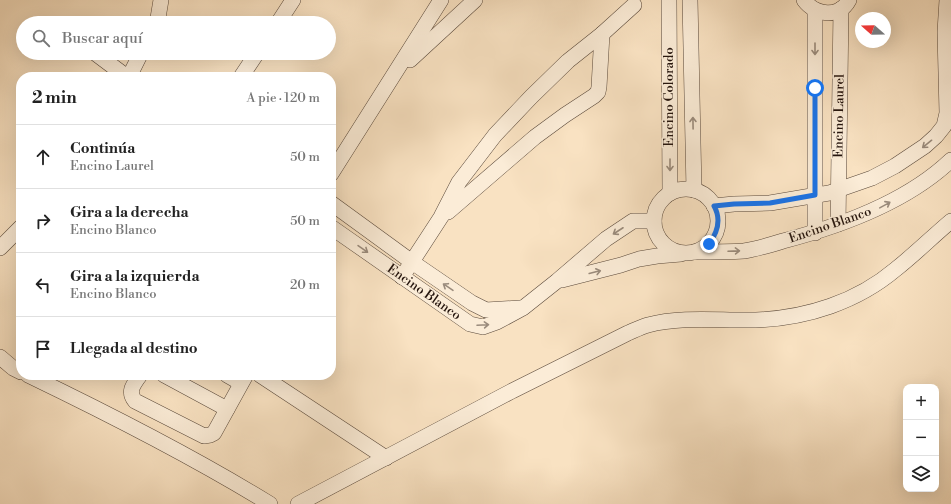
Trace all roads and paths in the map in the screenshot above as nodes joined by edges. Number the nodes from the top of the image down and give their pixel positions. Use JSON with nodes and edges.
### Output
{"nodes":[{"id":1,"x":161,"y":0,"type":"edge"},
{"id":2,"x":292,"y":0,"type":"edge"},
{"id":3,"x":441,"y":0,"type":"edge"},
{"id":4,"x":475,"y":0,"type":"edge"},
{"id":5,"x":669,"y":0,"type":"edge"},
{"id":6,"x":690,"y":0,"type":"edge"},
{"id":7,"x":804,"y":0,"type":"edge"},
{"id":8,"x":947,"y":0,"type":"edge"},
{"id":9,"x":845,"y":4,"type":"edge"},
{"id":10,"x":634,"y":5,"type":"dead end"},
{"id":11,"x":815,"y":10,"type":"junction"},
{"id":12,"x":158,"y":16,"type":"edge"},
{"id":13,"x":282,"y":16,"type":"edge"},
{"id":14,"x":602,"y":34,"type":"junction"},
{"id":15,"x":105,"y":60,"type":"edge"},
{"id":16,"x":137,"y":60,"type":"edge"},
{"id":17,"x":252,"y":60,"type":"edge"},
{"id":18,"x":121,"y":72,"type":"edge"},
{"id":19,"x":131,"y":72,"type":"edge"},
{"id":20,"x":244,"y":72,"type":"edge"},
{"id":21,"x":395,"y":75,"type":"junction"},
{"id":22,"x":947,"y":128,"type":"edge"},
{"id":23,"x":951,"y":160,"type":"edge"},
{"id":24,"x":336,"y":166,"type":"edge"},
{"id":25,"x":694,"y":190,"type":"junction"},
{"id":26,"x":838,"y":190,"type":"junction"},
{"id":27,"x":670,"y":193,"type":"junction"},
{"id":28,"x":815,"y":195,"type":"junction"},
{"id":29,"x":714,"y":206,"type":"junction"},
{"id":30,"x":336,"y":207,"type":"edge"},
{"id":31,"x":441,"y":218,"type":"junction"},
{"id":32,"x":654,"y":221,"type":"junction"},
{"id":33,"x":951,"y":222,"type":"edge"},
{"id":34,"x":838,"y":224,"type":"junction"},
{"id":35,"x":336,"y":230,"type":"edge"},
{"id":36,"x":16,"y":232,"type":"edge"},
{"id":37,"x":815,"y":233,"type":"junction"},
{"id":38,"x":0,"y":248,"type":"edge"},
{"id":39,"x":690,"y":253,"type":"junction"},
{"id":40,"x":412,"y":262,"type":"junction"},
{"id":41,"x":402,"y":276,"type":"junction"},
{"id":42,"x":557,"y":281,"type":"junction"},
{"id":43,"x":523,"y":308,"type":"junction"},
{"id":44,"x":0,"y":357,"type":"edge"},
{"id":45,"x":16,"y":370,"type":"edge"},
{"id":46,"x":38,"y":380,"type":"edge"},
{"id":47,"x":136,"y":380,"type":"edge"},
{"id":48,"x":173,"y":380,"type":"edge"},
{"id":49,"x":243,"y":380,"type":"edge"},
{"id":50,"x":268,"y":380,"type":"edge"},
{"id":51,"x":227,"y":409,"type":"junction"},
{"id":52,"x":386,"y":458,"type":"junction"},
{"id":53,"x":270,"y":504,"type":"edge"},
{"id":54,"x":298,"y":504,"type":"edge"}],
"edges":[{"from":1,"to":12,"type":"street"},
{"from":2,"to":13,"type":"street"},
{"from":3,"to":21,"type":"street"},
{"from":4,"to":21,"type":"street"},
{"from":5,"to":27,"type":"street","name":"Encino Colorado","one_way":true},
{"from":25,"to":6,"type":"street","name":"Encino Colorado","one_way":true},
{"from":7,"to":11,"type":"street"},
{"from":8,"to":22,"type":"street"},
{"from":9,"to":11,"type":"street","name":"Encino Laurel"},
{"from":9,"to":26,"type":"street","name":"Encino Laurel"},
{"from":10,"to":14,"type":"street"},
{"from":11,"to":28,"type":"street","name":"Encino Laurel","one_way":true},
{"from":14,"to":31,"type":"street"},
{"from":14,"to":31,"type":"street"},
{"from":15,"to":18,"type":"street"},
{"from":16,"to":19,"type":"street"},
{"from":17,"to":20,"type":"street"},
{"from":21,"to":24,"type":"street"},
{"from":22,"to":26,"type":"street","one_way":true},
{"from":34,"to":23,"type":"street","name":"Encino Blanco","one_way":true},
{"from":25,"to":27,"type":"street"},
{"from":25,"to":29,"type":"street"},
{"from":26,"to":28,"type":"street"},
{"from":26,"to":34,"type":"street","name":"Encino Laurel"},
{"from":27,"to":32,"type":"street"},
{"from":28,"to":29,"type":"street"},
{"from":28,"to":37,"type":"street","name":"Encino Laurel"},
{"from":29,"to":39,"type":"street"},
{"from":30,"to":40,"type":"street","name":"Encino Blanco"},
{"from":31,"to":40,"type":"street"},
{"from":32,"to":39,"type":"street","name":"Encino Blanco"},
{"from":32,"to":42,"type":"street","name":"Encino Blanco","one_way":true},
{"from":33,"to":52,"type":"street"},
{"from":34,"to":37,"type":"street","name":"Encino Blanco"},
{"from":35,"to":41,"type":"street","name":"Encino Blanco","one_way":true},
{"from":36,"to":38,"type":"street"},
{"from":39,"to":37,"type":"street","name":"Encino Blanco","one_way":true},
{"from":42,"to":39,"type":"street","name":"Encino Blanco","one_way":true},
{"from":40,"to":41,"type":"street"},
{"from":43,"to":40,"type":"street","name":"Encino Blanco","one_way":true},
{"from":41,"to":43,"type":"street","name":"Encino Blanco","one_way":true},
{"from":42,"to":43,"type":"street","name":"Encino Blanco"},
{"from":44,"to":45,"type":"street"},
{"from":46,"to":53,"type":"street"},
{"from":47,"to":51,"type":"street"},
{"from":48,"to":51,"type":"street"},
{"from":49,"to":51,"type":"street"},
{"from":50,"to":52,"type":"street"},
{"from":52,"to":54,"type":"street"}]}
